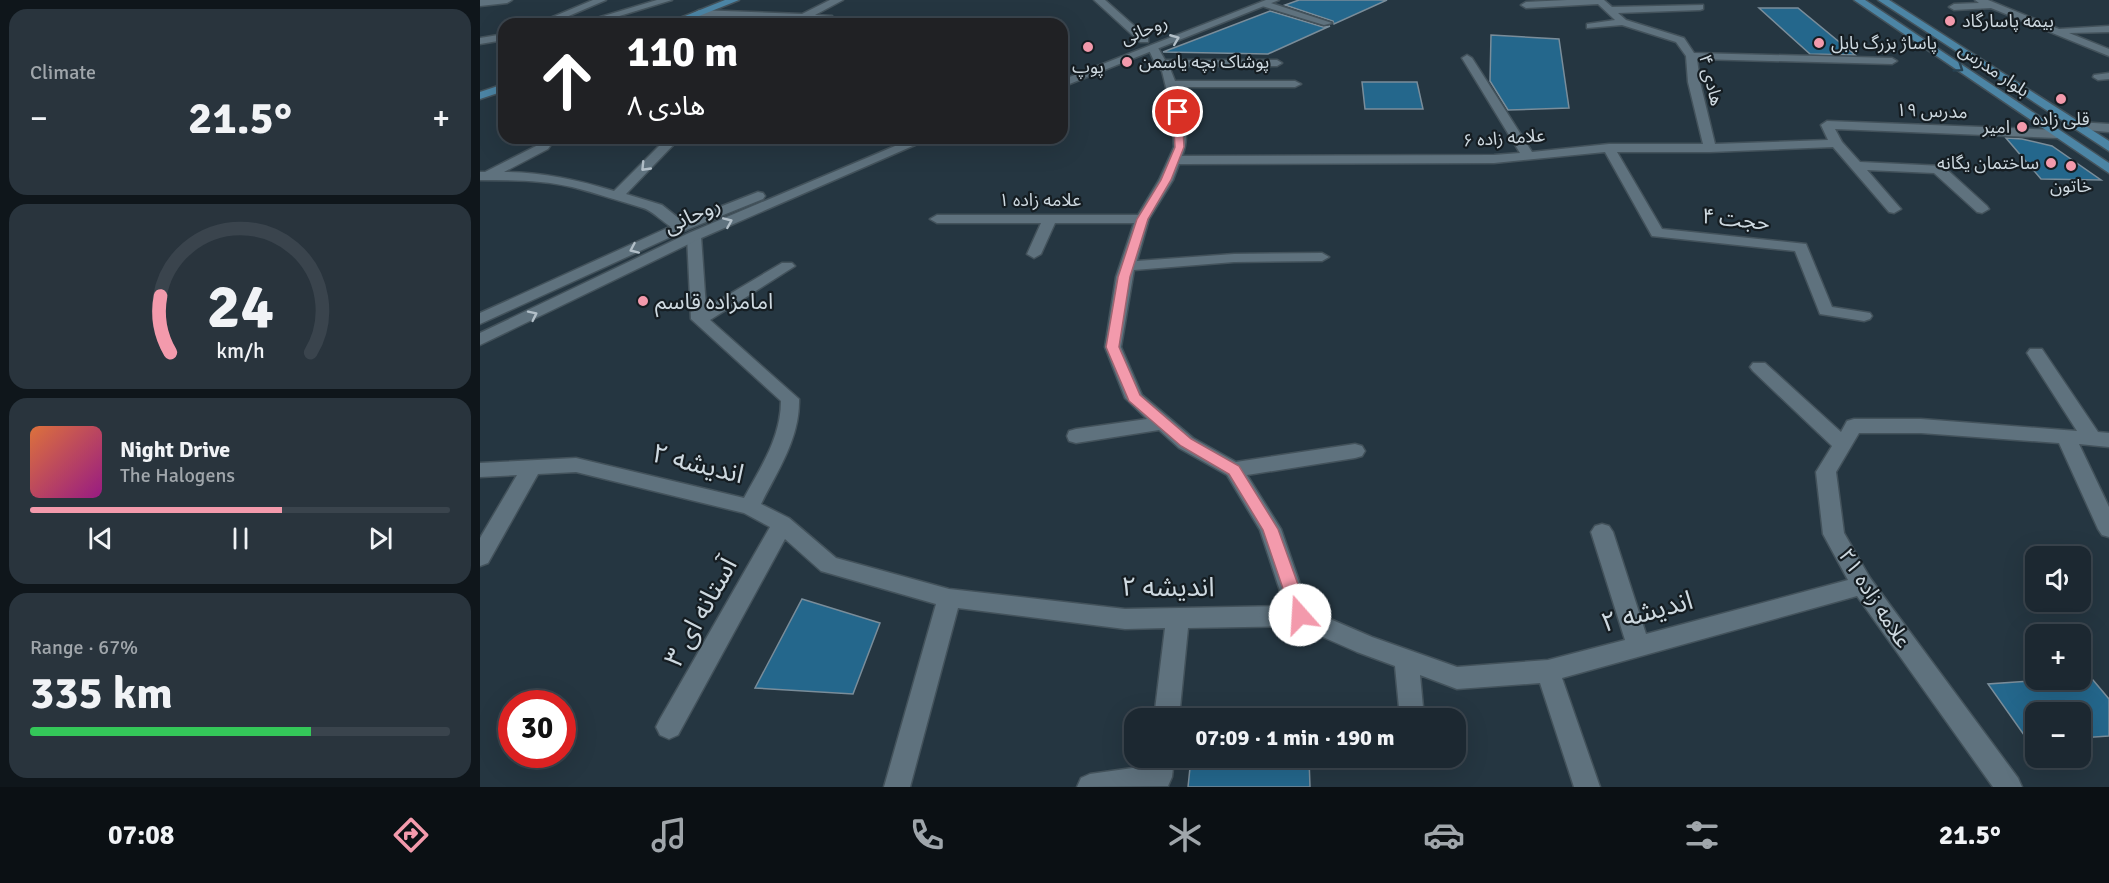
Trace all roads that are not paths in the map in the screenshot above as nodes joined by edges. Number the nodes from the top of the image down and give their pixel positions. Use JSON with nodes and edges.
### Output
{"nodes":[{"id":1,"x":507,"y":0,"type":"edge"},
{"id":2,"x":601,"y":0,"type":"edge"},
{"id":3,"x":667,"y":0,"type":"edge"},
{"id":4,"x":732,"y":0,"type":"edge"},
{"id":5,"x":838,"y":0,"type":"edge"},
{"id":6,"x":1099,"y":0,"type":"edge"},
{"id":7,"x":1250,"y":0,"type":"edge"},
{"id":8,"x":1859,"y":0,"type":"edge"},
{"id":9,"x":1883,"y":0,"type":"edge"},
{"id":10,"x":1980,"y":0,"type":"edge"},
{"id":11,"x":1600,"y":1,"type":"edge"},
{"id":12,"x":1270,"y":2,"type":"edge"},
{"id":13,"x":480,"y":3,"type":"edge"},
{"id":14,"x":1526,"y":5,"type":"dead end"},
{"id":15,"x":1993,"y":5,"type":"junction"},
{"id":16,"x":1700,"y":7,"type":"dead end"},
{"id":17,"x":1954,"y":7,"type":"dead end"},
{"id":18,"x":1609,"y":10,"type":"junction"},
{"id":19,"x":699,"y":13,"type":"junction"},
{"id":20,"x":804,"y":16,"type":"junction"},
{"id":21,"x":1207,"y":16,"type":"junction"},
{"id":22,"x":556,"y":18,"type":"edge"},
{"id":23,"x":603,"y":18,"type":"edge"},
{"id":24,"x":686,"y":18,"type":"edge"},
{"id":25,"x":830,"y":18,"type":"edge"},
{"id":26,"x":1221,"y":21,"type":"junction"},
{"id":27,"x":1623,"y":22,"type":"junction"},
{"id":28,"x":1327,"y":23,"type":"dead end"},
{"id":29,"x":1590,"y":26,"type":"dead end"},
{"id":30,"x":2109,"y":29,"type":"edge"},
{"id":31,"x":2053,"y":30,"type":"junction"},
{"id":32,"x":498,"y":38,"type":"edge"},
{"id":33,"x":480,"y":41,"type":"edge"},
{"id":34,"x":1149,"y":44,"type":"junction"},
{"id":35,"x":2109,"y":53,"type":"edge"},
{"id":36,"x":1691,"y":56,"type":"junction"},
{"id":37,"x":1467,"y":58,"type":"dead end"},
{"id":38,"x":1892,"y":61,"type":"dead end"},
{"id":39,"x":1160,"y":63,"type":"junction"},
{"id":40,"x":1277,"y":63,"type":"dead end"},
{"id":41,"x":1068,"y":71,"type":"edge"},
{"id":42,"x":1068,"y":81,"type":"edge"},
{"id":43,"x":1170,"y":84,"type":"junction"},
{"id":44,"x":1295,"y":84,"type":"dead end"},
{"id":45,"x":498,"y":89,"type":"edge"},
{"id":46,"x":480,"y":96,"type":"edge"},
{"id":47,"x":2078,"y":126,"type":"junction"},
{"id":48,"x":2109,"y":128,"type":"edge"},
{"id":49,"x":2057,"y":134,"type":"junction"},
{"id":50,"x":1836,"y":143,"type":"junction"},
{"id":51,"x":668,"y":144,"type":"edge"},
{"id":52,"x":888,"y":144,"type":"edge"},
{"id":53,"x":911,"y":144,"type":"edge"},
{"id":54,"x":544,"y":146,"type":"dead end"},
{"id":55,"x":2109,"y":147,"type":"edge"},
{"id":56,"x":1609,"y":148,"type":"junction"},
{"id":57,"x":1710,"y":148,"type":"junction"},
{"id":58,"x":1528,"y":156,"type":"junction"},
{"id":59,"x":1174,"y":160,"type":"junction"},
{"id":60,"x":1857,"y":166,"type":"junction"},
{"id":61,"x":2109,"y":169,"type":"edge"},
{"id":62,"x":484,"y":176,"type":"edge"},
{"id":63,"x":616,"y":197,"type":"junction"},
{"id":64,"x":1894,"y":209,"type":"dead end"},
{"id":65,"x":1982,"y":209,"type":"dead end"},
{"id":66,"x":937,"y":219,"type":"dead end"},
{"id":67,"x":1050,"y":219,"type":"junction"},
{"id":68,"x":1142,"y":219,"type":"junction"},
{"id":69,"x":688,"y":232,"type":"junction"},
{"id":70,"x":1034,"y":254,"type":"dead end"},
{"id":71,"x":1322,"y":257,"type":"dead end"},
{"id":72,"x":787,"y":266,"type":"dead end"},
{"id":73,"x":1127,"y":266,"type":"junction"},
{"id":74,"x":1864,"y":316,"type":"dead end"},
{"id":75,"x":480,"y":319,"type":"edge"},
{"id":76,"x":699,"y":319,"type":"junction"},
{"id":77,"x":480,"y":340,"type":"edge"},
{"id":78,"x":2036,"y":353,"type":"dead end"},
{"id":79,"x":1759,"y":368,"type":"dead end"},
{"id":80,"x":1163,"y":423,"type":"junction"},
{"id":81,"x":1076,"y":436,"type":"dead end"},
{"id":82,"x":2066,"y":437,"type":"junction"},
{"id":83,"x":2100,"y":440,"type":"edge"},
{"id":84,"x":1842,"y":444,"type":"junction"},
{"id":85,"x":1355,"y":451,"type":"dead end"},
{"id":86,"x":531,"y":467,"type":"junction"},
{"id":87,"x":480,"y":470,"type":"edge"},
{"id":88,"x":1234,"y":470,"type":"junction"},
{"id":89,"x":749,"y":507,"type":"junction"},
{"id":90,"x":783,"y":524,"type":"junction"},
{"id":91,"x":2109,"y":529,"type":"edge"},
{"id":92,"x":1602,"y":532,"type":"dead end"},
{"id":93,"x":480,"y":557,"type":"edge"},
{"id":94,"x":1862,"y":585,"type":"junction"},
{"id":95,"x":949,"y":598,"type":"junction"},
{"id":96,"x":1300,"y":615,"type":"junction"},
{"id":97,"x":1178,"y":618,"type":"junction"},
{"id":98,"x":1638,"y":644,"type":"junction"},
{"id":99,"x":1406,"y":660,"type":"junction"},
{"id":100,"x":1548,"y":671,"type":"junction"},
{"id":101,"x":1167,"y":708,"type":"edge"},
{"id":102,"x":1412,"y":708,"type":"edge"},
{"id":103,"x":669,"y":727,"type":"dead end"},
{"id":104,"x":1160,"y":768,"type":"edge"},
{"id":105,"x":897,"y":787,"type":"edge"},
{"id":106,"x":1090,"y":787,"type":"edge"},
{"id":107,"x":1587,"y":787,"type":"edge"},
{"id":108,"x":2009,"y":787,"type":"edge"}],
"edges":[{"from":1,"to":13,"type":"street"},
{"from":2,"to":22,"type":"street"},
{"from":3,"to":23,"type":"street"},
{"from":4,"to":19,"type":"main road"},
{"from":5,"to":20,"type":"street"},
{"from":6,"to":34,"type":"street"},
{"from":7,"to":21,"type":"street","name":"روحانی"},
{"from":8,"to":49,"type":"main road","name":"بلوار مدرس","one_way":true},
{"from":9,"to":47,"type":"main road","name":"بلوار مدرس"},
{"from":10,"to":15,"type":"street"},
{"from":11,"to":14,"type":"street"},
{"from":11,"to":18,"type":"street","name":"هادی ۴"},
{"from":12,"to":26,"type":"street","name":"روحانی"},
{"from":12,"to":28,"type":"street"},
{"from":15,"to":17,"type":"street"},
{"from":15,"to":31,"type":"street"},
{"from":16,"to":18,"type":"street"},
{"from":18,"to":27,"type":"street","name":"هادی ۴"},
{"from":19,"to":20,"type":"street"},
{"from":19,"to":24,"type":"main road"},
{"from":20,"to":25,"type":"street"},
{"from":21,"to":26,"type":"street"},
{"from":21,"to":34,"type":"street","name":"روحانی"},
{"from":34,"to":26,"type":"street","name":"روحانی","one_way":true},
{"from":27,"to":29,"type":"street"},
{"from":27,"to":36,"type":"street","name":"هادی ۴"},
{"from":30,"to":31,"type":"street"},
{"from":31,"to":35,"type":"street"},
{"from":32,"to":33,"type":"street"},
{"from":34,"to":39,"type":"street"},
{"from":34,"to":41,"type":"street","name":"روحانی"},
{"from":34,"to":42,"type":"street","name":"روحانی"},
{"from":36,"to":38,"type":"street"},
{"from":36,"to":57,"type":"street","name":"هادی ۴"},
{"from":37,"to":58,"type":"street"},
{"from":39,"to":40,"type":"street"},
{"from":39,"to":43,"type":"street"},
{"from":43,"to":44,"type":"street"},
{"from":43,"to":59,"type":"street"},
{"from":45,"to":46,"type":"main road"},
{"from":47,"to":48,"type":"street"},
{"from":47,"to":55,"type":"main road","name":"بلوار مدرس"},
{"from":49,"to":50,"type":"street","name":"مدرس ۱۹"},
{"from":49,"to":61,"type":"main road","name":"بلوار مدرس"},
{"from":50,"to":57,"type":"street","name":"علامه زاده ۶"},
{"from":50,"to":60,"type":"street"},
{"from":51,"to":63,"type":"street","one_way":true},
{"from":52,"to":69,"type":"street","name":"روحانی"},
{"from":69,"to":53,"type":"street","name":"روحانی","one_way":true},
{"from":54,"to":62,"type":"street"},
{"from":56,"to":57,"type":"street","name":"علامه زاده ۶"},
{"from":56,"to":58,"type":"street","name":"علامه زاده ۶"},
{"from":56,"to":74,"type":"street","name":"حجت ۴"},
{"from":58,"to":59,"type":"street","name":"علامه زاده ۶"},
{"from":59,"to":68,"type":"street"},
{"from":60,"to":64,"type":"street"},
{"from":60,"to":65,"type":"street"},
{"from":62,"to":63,"type":"street"},
{"from":63,"to":69,"type":"street"},
{"from":66,"to":67,"type":"street","name":"علامه زاده ۱"},
{"from":67,"to":68,"type":"street","name":"علامه زاده ۱"},
{"from":67,"to":70,"type":"street"},
{"from":68,"to":73,"type":"street"},
{"from":69,"to":75,"type":"street","name":"روحانی","one_way":true},
{"from":69,"to":76,"type":"street"},
{"from":77,"to":69,"type":"street","name":"روحانی","one_way":true},
{"from":71,"to":73,"type":"street"},
{"from":72,"to":76,"type":"street"},
{"from":73,"to":80,"type":"street"},
{"from":76,"to":89,"type":"street"},
{"from":78,"to":83,"type":"street"},
{"from":79,"to":84,"type":"street"},
{"from":80,"to":81,"type":"street"},
{"from":80,"to":88,"type":"street"},
{"from":82,"to":83,"type":"street","name":"علامه زاده ۲۱"},
{"from":82,"to":84,"type":"street","name":"علامه زاده ۲۱"},
{"from":82,"to":91,"type":"street"},
{"from":84,"to":94,"type":"street","name":"علامه زاده ۲۱"},
{"from":85,"to":88,"type":"street"},
{"from":86,"to":87,"type":"street","name":"اندیشه ۲"},
{"from":86,"to":89,"type":"street","name":"اندیشه ۲"},
{"from":86,"to":93,"type":"street"},
{"from":88,"to":96,"type":"street"},
{"from":89,"to":90,"type":"street","name":"اندیشه ۲"},
{"from":90,"to":95,"type":"street","name":"اندیشه ۲"},
{"from":90,"to":103,"type":"street","name":"آستانه ای ۳"},
{"from":92,"to":98,"type":"street"},
{"from":94,"to":98,"type":"street","name":"اندیشه ۲"},
{"from":94,"to":108,"type":"street","name":"علامه زاده ۲۱"},
{"from":95,"to":97,"type":"street","name":"اندیشه ۲"},
{"from":95,"to":105,"type":"street"},
{"from":96,"to":97,"type":"street","name":"اندیشه ۲"},
{"from":96,"to":99,"type":"street","name":"اندیشه ۲"},
{"from":97,"to":101,"type":"street"},
{"from":98,"to":100,"type":"street","name":"اندیشه ۲"},
{"from":99,"to":100,"type":"street","name":"اندیشه ۲"},
{"from":99,"to":102,"type":"street"},
{"from":100,"to":107,"type":"street"},
{"from":104,"to":106,"type":"street"}]}
